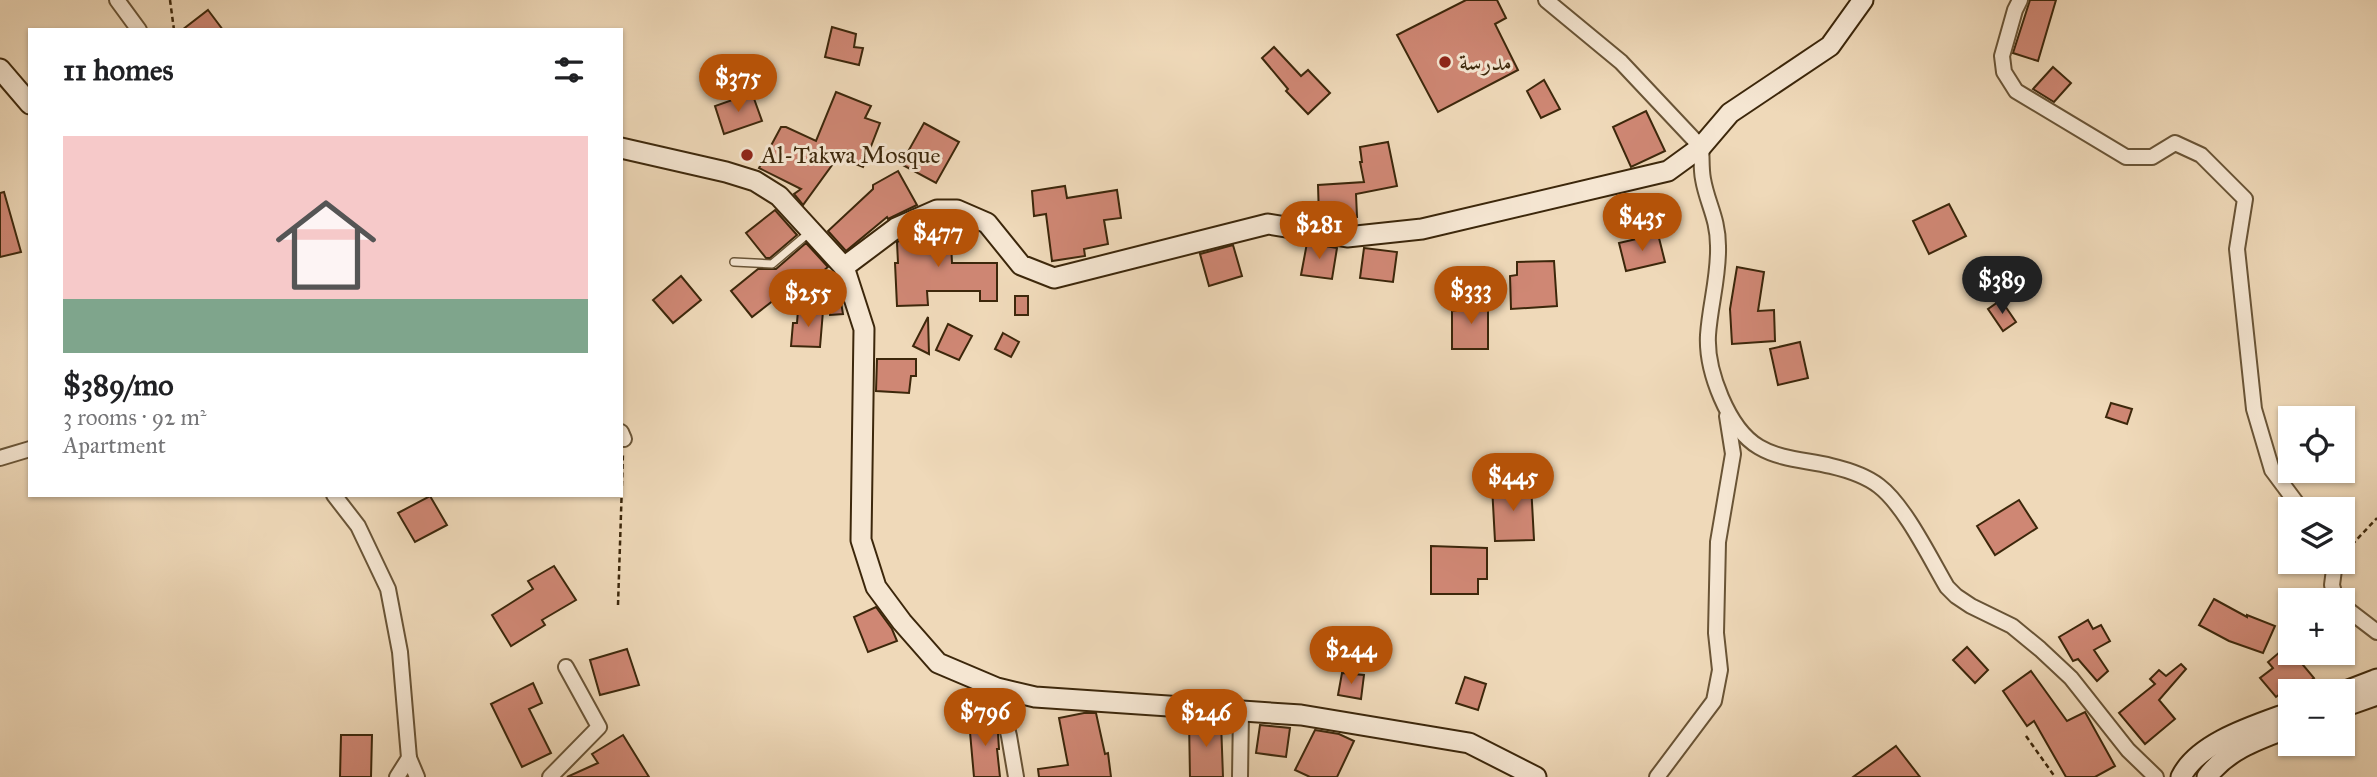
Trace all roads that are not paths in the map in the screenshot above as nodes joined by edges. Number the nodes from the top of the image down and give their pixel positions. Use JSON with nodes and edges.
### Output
{"nodes":[{"id":1,"x":117,"y":0,"type":"edge"},
{"id":2,"x":1546,"y":0,"type":"edge"},
{"id":3,"x":1863,"y":0,"type":"edge"},
{"id":4,"x":2020,"y":0,"type":"edge"},
{"id":5,"x":138,"y":28,"type":"edge"},
{"id":6,"x":0,"y":69,"type":"edge"},
{"id":7,"x":28,"y":102,"type":"edge"},
{"id":8,"x":1701,"y":147,"type":"junction"},
{"id":9,"x":623,"y":148,"type":"edge"},
{"id":10,"x":810,"y":231,"type":"junction"},
{"id":11,"x":734,"y":262,"type":"dead end"},
{"id":12,"x":844,"y":267,"type":"junction"},
{"id":13,"x":1727,"y":411,"type":"junction"},
{"id":14,"x":28,"y":450,"type":"edge"},
{"id":15,"x":0,"y":458,"type":"edge"},
{"id":16,"x":336,"y":497,"type":"edge"},
{"id":17,"x":2292,"y":497,"type":"edge"},
{"id":18,"x":2355,"y":615,"type":"edge"},
{"id":19,"x":2377,"y":632,"type":"edge"},
{"id":20,"x":566,"y":667,"type":"dead end"},
{"id":21,"x":2377,"y":679,"type":"edge"},
{"id":22,"x":2355,"y":687,"type":"edge"},
{"id":23,"x":996,"y":688,"type":"junction"},
{"id":24,"x":2377,"y":695,"type":"edge"},
{"id":25,"x":2355,"y":703,"type":"edge"},
{"id":26,"x":1241,"y":711,"type":"junction"},
{"id":27,"x":2278,"y":717,"type":"edge"},
{"id":28,"x":2278,"y":732,"type":"edge"},
{"id":29,"x":409,"y":758,"type":"junction"},
{"id":30,"x":552,"y":776,"type":"edge"},
{"id":31,"x":397,"y":777,"type":"edge"},
{"id":32,"x":417,"y":777,"type":"edge"},
{"id":33,"x":1016,"y":777,"type":"edge"},
{"id":34,"x":1240,"y":777,"type":"edge"},
{"id":35,"x":1536,"y":777,"type":"edge"},
{"id":36,"x":1657,"y":777,"type":"edge"},
{"id":37,"x":2156,"y":777,"type":"edge"},
{"id":38,"x":2181,"y":777,"type":"edge"},
{"id":39,"x":2207,"y":777,"type":"edge"}],
"edges":[{"from":1,"to":5,"type":"street"},
{"from":2,"to":8,"type":"street"},
{"from":3,"to":8,"type":"street"},
{"from":4,"to":17,"type":"street"},
{"from":6,"to":7,"type":"street"},
{"from":8,"to":12,"type":"street"},
{"from":8,"to":13,"type":"street"},
{"from":9,"to":10,"type":"street"},
{"from":10,"to":11,"type":"lane"},
{"from":10,"to":12,"type":"street"},
{"from":12,"to":23,"type":"street"},
{"from":13,"to":36,"type":"street"},
{"from":13,"to":37,"type":"street"},
{"from":14,"to":15,"type":"street"},
{"from":16,"to":29,"type":"street"},
{"from":18,"to":19,"type":"street"},
{"from":20,"to":30,"type":"street"},
{"from":21,"to":22,"type":"street"},
{"from":23,"to":26,"type":"street"},
{"from":23,"to":33,"type":"street"},
{"from":24,"to":25,"type":"street"},
{"from":26,"to":34,"type":"street"},
{"from":26,"to":35,"type":"street"},
{"from":27,"to":38,"type":"street"},
{"from":28,"to":39,"type":"street"},
{"from":29,"to":31,"type":"street"},
{"from":29,"to":32,"type":"street"}]}
